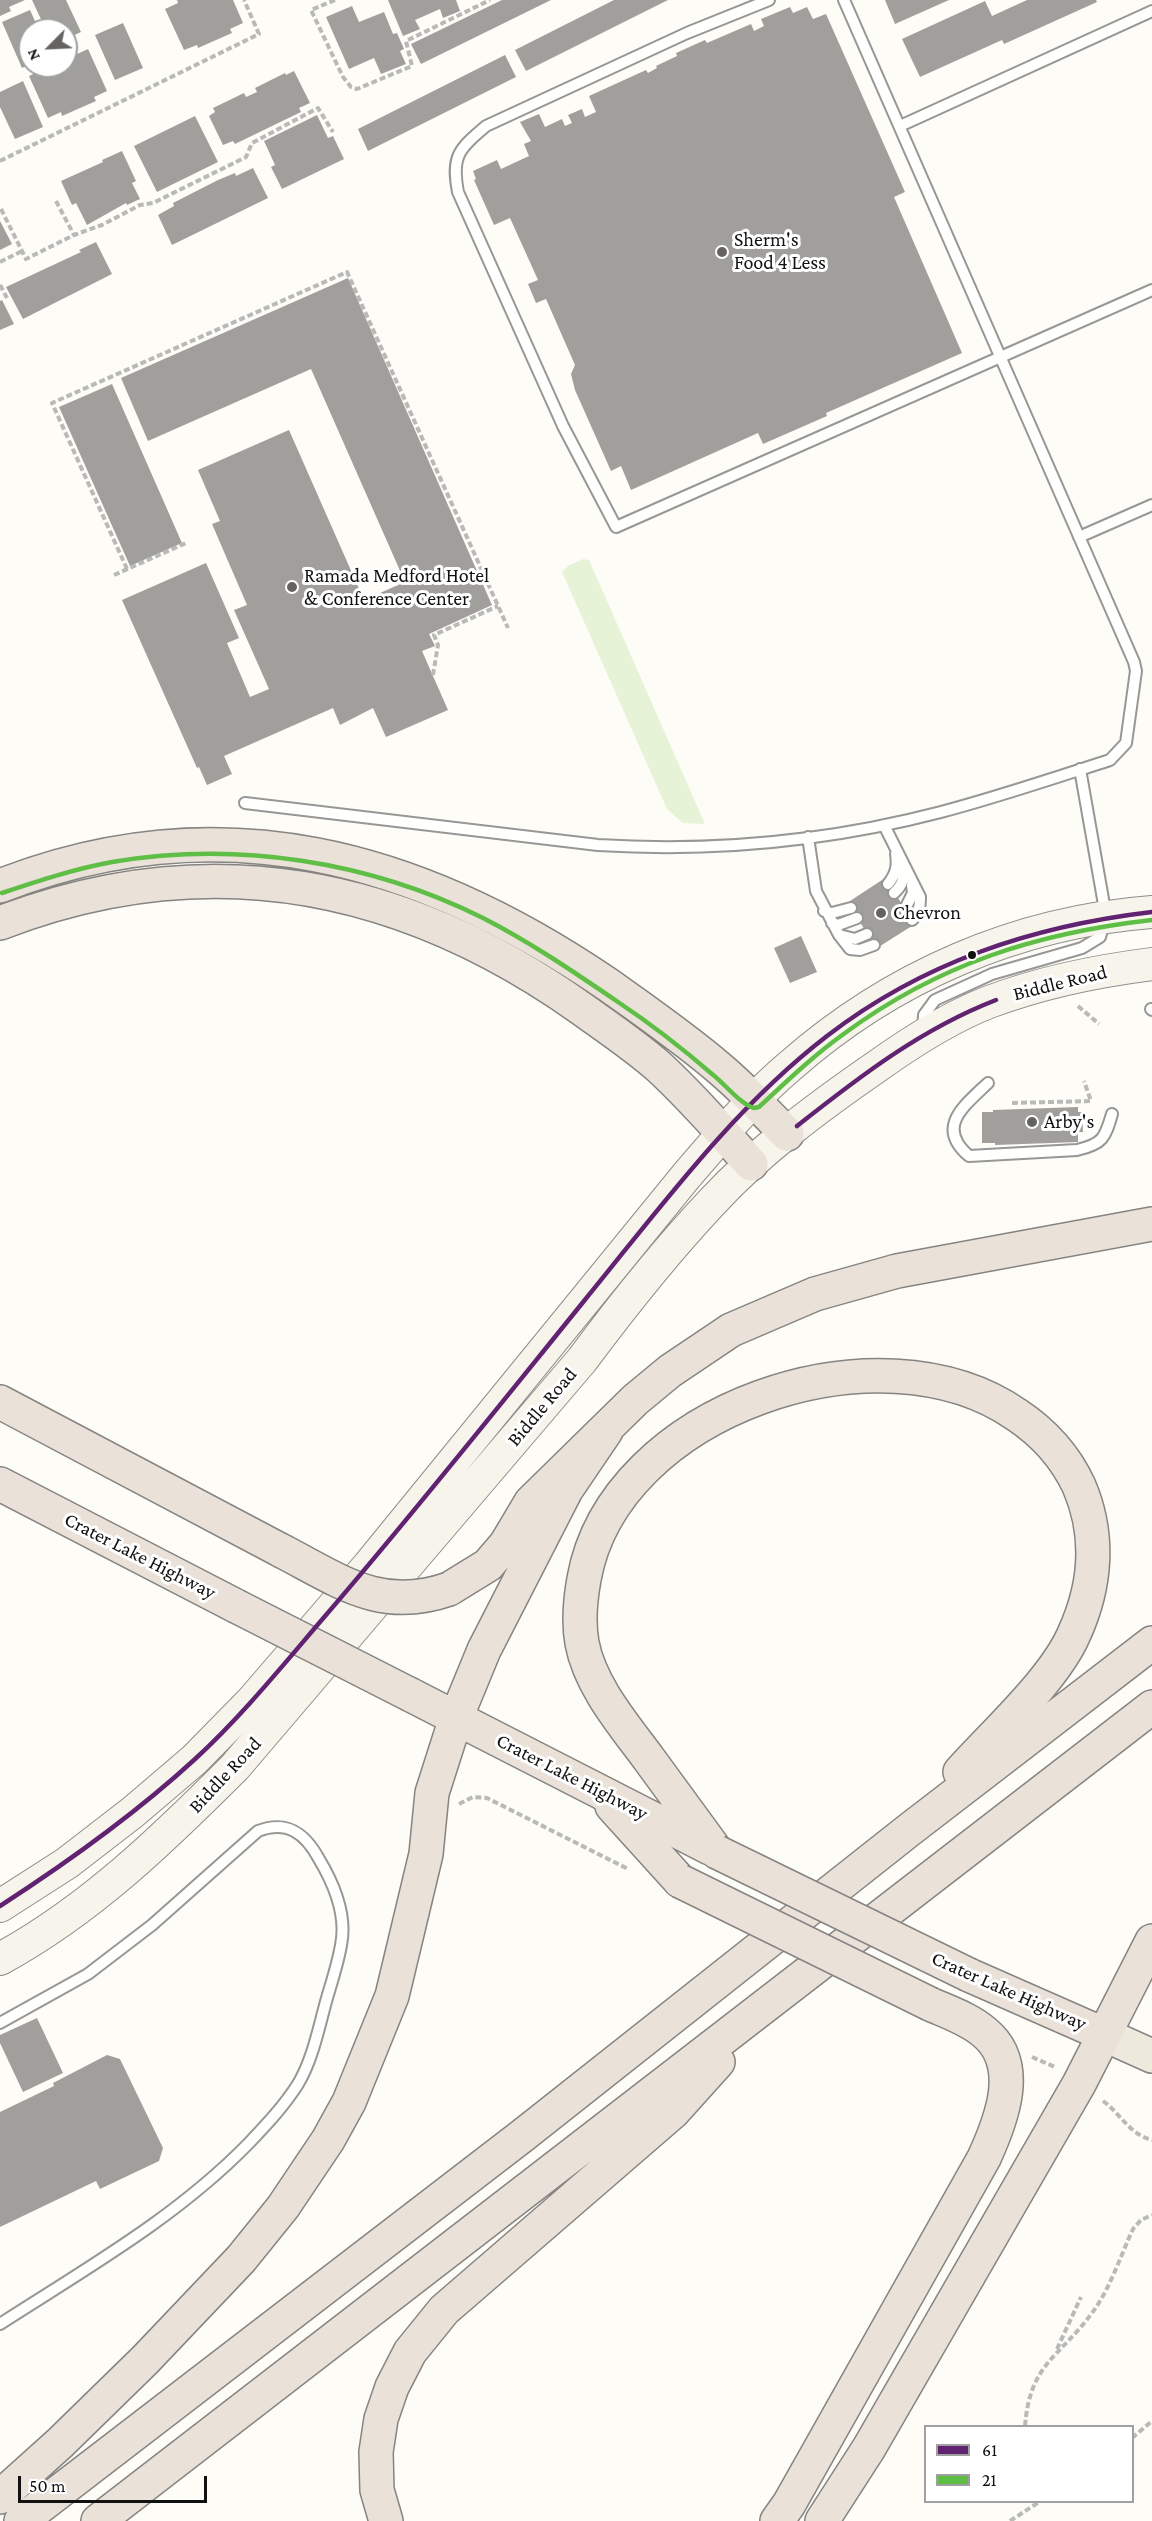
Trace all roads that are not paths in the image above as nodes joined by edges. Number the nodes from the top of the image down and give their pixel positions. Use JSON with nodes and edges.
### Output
{"nodes":[{"id":1,"x":769,"y":0,"type":"edge"},
{"id":2,"x":844,"y":0,"type":"edge"},
{"id":3,"x":1152,"y":11,"type":"edge"},
{"id":4,"x":900,"y":126,"type":"junction"},
{"id":5,"x":1152,"y":290,"type":"edge"},
{"id":6,"x":1001,"y":357,"type":"junction"},
{"id":7,"x":1152,"y":505,"type":"edge"},
{"id":8,"x":1079,"y":537,"type":"junction"},
{"id":9,"x":1080,"y":769,"type":"junction"},
{"id":10,"x":245,"y":803,"type":"dead end"},
{"id":11,"x":884,"y":825,"type":"junction"},
{"id":12,"x":808,"y":837,"type":"junction"},
{"id":13,"x":895,"y":848,"type":"junction"},
{"id":14,"x":904,"y":865,"type":"junction"},
{"id":15,"x":912,"y":881,"type":"junction"},
{"id":16,"x":0,"y":886,"type":"edge"},
{"id":17,"x":851,"y":908,"type":"dead end"},
{"id":18,"x":905,"y":909,"type":"dead end"},
{"id":19,"x":824,"y":911,"type":"junction"},
{"id":20,"x":1152,"y":912,"type":"edge"},
{"id":21,"x":1106,"y":916,"type":"junction"},
{"id":22,"x":857,"y":918,"type":"dead end"},
{"id":23,"x":912,"y":920,"type":"dead end"},
{"id":24,"x":0,"y":923,"type":"edge"},
{"id":25,"x":832,"y":923,"type":"junction"},
{"id":26,"x":867,"y":934,"type":"dead end"},
{"id":27,"x":839,"y":936,"type":"junction"},
{"id":28,"x":874,"y":945,"type":"dead end"},
{"id":29,"x":1152,"y":964,"type":"edge"},
{"id":30,"x":923,"y":1034,"type":"junction"},
{"id":31,"x":988,"y":1083,"type":"dead end"},
{"id":32,"x":754,"y":1101,"type":"junction"},
{"id":33,"x":1112,"y":1113,"type":"dead end"},
{"id":34,"x":723,"y":1133,"type":"junction"},
{"id":35,"x":787,"y":1134,"type":"junction"},
{"id":36,"x":751,"y":1164,"type":"junction"},
{"id":37,"x":1152,"y":1224,"type":"edge"},
{"id":38,"x":0,"y":1402,"type":"edge"},
{"id":39,"x":606,"y":1431,"type":"junction"},
{"id":40,"x":0,"y":1484,"type":"edge"},
{"id":41,"x":1152,"y":1643,"type":"edge"},
{"id":42,"x":1152,"y":1707,"type":"edge"},
{"id":43,"x":456,"y":1718,"type":"junction"},
{"id":44,"x":597,"y":1790,"type":"junction"},
{"id":45,"x":909,"y":1830,"type":"junction"},
{"id":46,"x":717,"y":1852,"type":"junction"},
{"id":47,"x":0,"y":1906,"type":"edge"},
{"id":48,"x":1152,"y":1941,"type":"edge"},
{"id":49,"x":0,"y":1959,"type":"edge"},
{"id":50,"x":771,"y":2002,"type":"junction"},
{"id":51,"x":0,"y":2023,"type":"edge"},
{"id":52,"x":1103,"y":2034,"type":"junction"},
{"id":53,"x":1152,"y":2056,"type":"edge"},
{"id":54,"x":0,"y":2324,"type":"edge"},
{"id":55,"x":0,"y":2497,"type":"edge"},
{"id":56,"x":21,"y":2521,"type":"edge"},
{"id":57,"x":98,"y":2521,"type":"edge"},
{"id":58,"x":386,"y":2521,"type":"edge"},
{"id":59,"x":777,"y":2521,"type":"edge"},
{"id":60,"x":822,"y":2521,"type":"edge"}],
"edges":[{"from":1,"to":6,"type":"lane"},
{"from":2,"to":4,"type":"lane"},
{"from":3,"to":4,"type":"lane"},
{"from":4,"to":6,"type":"lane"},
{"from":5,"to":6,"type":"lane"},
{"from":6,"to":8,"type":"lane"},
{"from":7,"to":8,"type":"lane"},
{"from":8,"to":9,"type":"lane"},
{"from":9,"to":11,"type":"lane"},
{"from":9,"to":21,"type":"lane"},
{"from":10,"to":12,"type":"lane"},
{"from":11,"to":12,"type":"lane"},
{"from":11,"to":13,"type":"lane"},
{"from":12,"to":19,"type":"lane"},
{"from":13,"to":14,"type":"lane"},
{"from":13,"to":14,"type":"lane"},
{"from":14,"to":15,"type":"lane"},
{"from":15,"to":18,"type":"lane"},
{"from":15,"to":23,"type":"lane"},
{"from":16,"to":32,"type":"highway"},
{"from":17,"to":19,"type":"lane"},
{"from":19,"to":25,"type":"lane"},
{"from":20,"to":21,"type":"main road","name":"Biddle Road"},
{"from":21,"to":30,"type":"lane"},
{"from":21,"to":32,"type":"main road","name":"Biddle Road"},
{"from":22,"to":25,"type":"lane"},
{"from":24,"to":34,"type":"highway"},
{"from":25,"to":27,"type":"lane"},
{"from":26,"to":27,"type":"lane"},
{"from":27,"to":28,"type":"lane"},
{"from":29,"to":30,"type":"main road","name":"Biddle Road"},
{"from":30,"to":35,"type":"main road","name":"Biddle Road"},
{"from":31,"to":33,"type":"lane"},
{"from":32,"to":34,"type":"main road","name":"Biddle Road"},
{"from":32,"to":35,"type":"highway"},
{"from":34,"to":36,"type":"highway"},
{"from":34,"to":47,"type":"main road","name":"Biddle Road"},
{"from":35,"to":36,"type":"main road","name":"Biddle Road"},
{"from":36,"to":49,"type":"main road","name":"Biddle Road"},
{"from":37,"to":39,"type":"highway"},
{"from":38,"to":39,"type":"highway","bridge":true},
{"from":39,"to":43,"type":"highway"},
{"from":40,"to":43,"type":"highway","name":"Crater Lake Highway","bridge":true},
{"from":41,"to":45,"type":"highway"},
{"from":42,"to":50,"type":"highway"},
{"from":43,"to":44,"type":"highway","name":"Crater Lake Highway"},
{"from":43,"to":55,"type":"highway"},
{"from":44,"to":46,"type":"highway","name":"Crater Lake Highway"},
{"from":44,"to":59,"type":"highway","bridge":true},
{"from":45,"to":46,"type":"highway"},
{"from":45,"to":56,"type":"highway"},
{"from":46,"to":52,"type":"highway","name":"Crater Lake Highway","bridge":true},
{"from":48,"to":52,"type":"highway"},
{"from":50,"to":57,"type":"highway"},
{"from":50,"to":58,"type":"highway"},
{"from":51,"to":54,"type":"lane"},
{"from":52,"to":53,"type":"main road","name":"Crater Lake Highway"},
{"from":52,"to":60,"type":"highway"}]}
